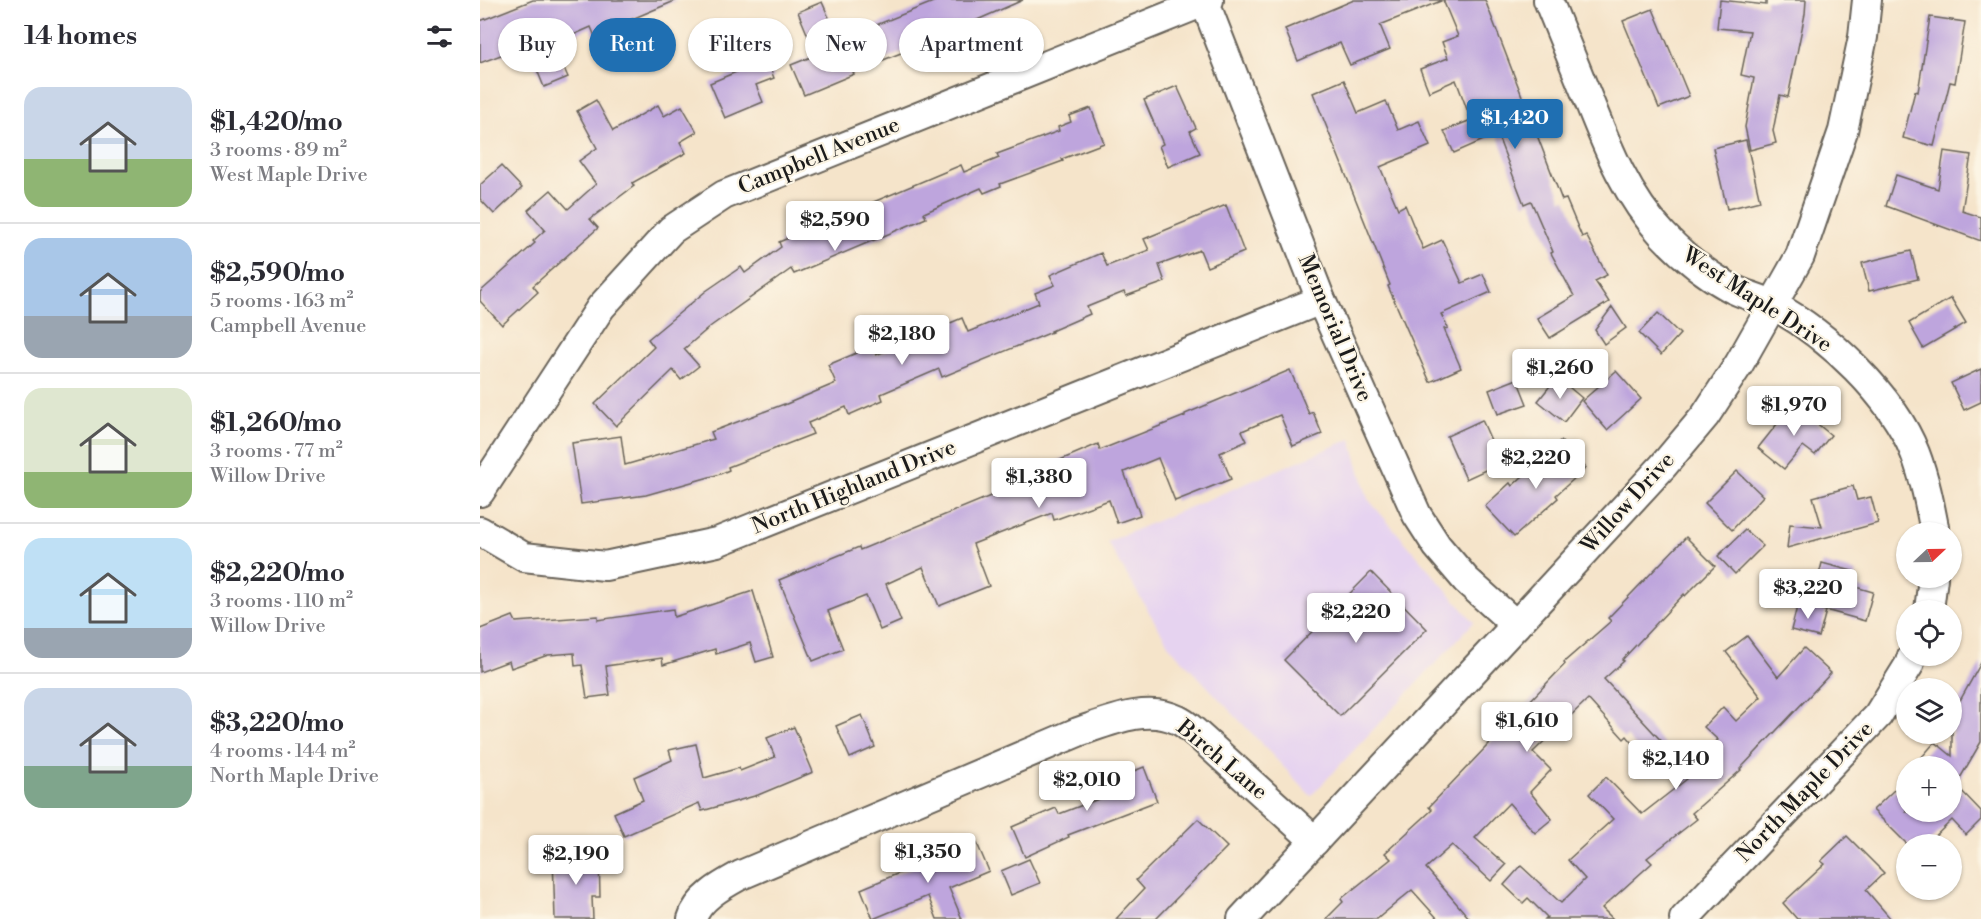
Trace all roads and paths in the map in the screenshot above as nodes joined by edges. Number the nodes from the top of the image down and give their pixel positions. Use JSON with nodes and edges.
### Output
{"nodes":[{"id":1,"x":1548,"y":0,"type":"edge"},
{"id":2,"x":1867,"y":0,"type":"edge"},
{"id":3,"x":1206,"y":1,"type":"edge"},
{"id":4,"x":1321,"y":300,"type":"junction"},
{"id":5,"x":1773,"y":305,"type":"junction"},
{"id":6,"x":480,"y":492,"type":"edge"},
{"id":7,"x":1933,"y":522,"type":"edge"},
{"id":8,"x":480,"y":531,"type":"edge"},
{"id":9,"x":1516,"y":625,"type":"junction"},
{"id":10,"x":1908,"y":666,"type":"edge"},
{"id":11,"x":1315,"y":841,"type":"junction"},
{"id":12,"x":692,"y":917,"type":"edge"},
{"id":13,"x":1242,"y":919,"type":"edge"},
{"id":14,"x":1684,"y":919,"type":"edge"}],
"edges":[{"from":1,"to":5,"type":"street","name":"West Maple Drive"},
{"from":2,"to":5,"type":"street","name":"Willow Drive"},
{"from":3,"to":4,"type":"street","name":"Memorial Drive"},
{"from":3,"to":6,"type":"street","name":"Campbell Avenue"},
{"from":4,"to":8,"type":"street","name":"North Highland Drive"},
{"from":4,"to":9,"type":"street","name":"Memorial Drive"},
{"from":5,"to":7,"type":"street","name":"West Maple Drive"},
{"from":5,"to":9,"type":"street","name":"Willow Drive"},
{"from":9,"to":11,"type":"street","name":"Willow Drive"},
{"from":10,"to":14,"type":"street","name":"North Maple Drive"},
{"from":11,"to":12,"type":"street","name":"Birch Lane"},
{"from":11,"to":13,"type":"street","name":"Willow Drive"}]}
